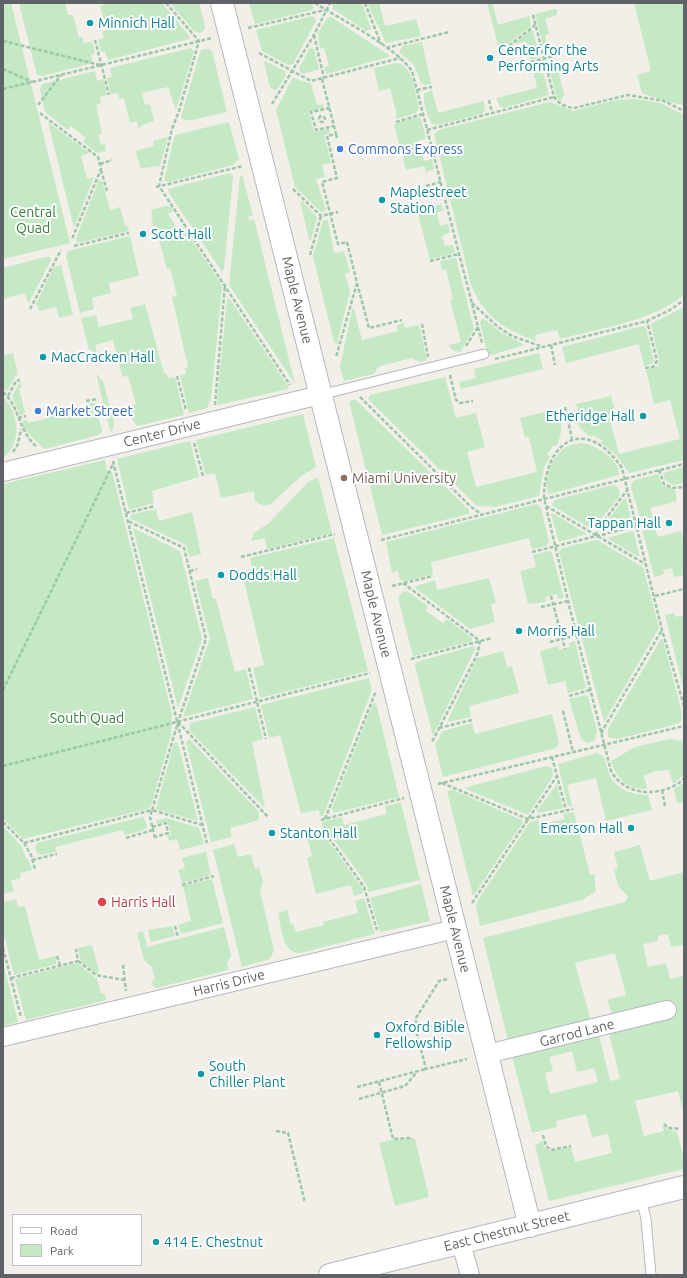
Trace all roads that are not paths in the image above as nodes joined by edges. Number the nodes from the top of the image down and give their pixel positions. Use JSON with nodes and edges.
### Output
{"nodes":[{"id":1,"x":222,"y":3,"type":"edge"},
{"id":2,"x":484,"y":354,"type":"dead end"},
{"id":3,"x":320,"y":395,"type":"junction"},
{"id":4,"x":7,"y":464,"type":"edge"},
{"id":5,"x":455,"y":928,"type":"junction"},
{"id":6,"x":667,"y":1010,"type":"dead end"},
{"id":7,"x":3,"y":1037,"type":"edge"},
{"id":8,"x":477,"y":1057,"type":"junction"},
{"id":9,"x":684,"y":1188,"type":"edge"},
{"id":10,"x":641,"y":1198,"type":"junction"},
{"id":11,"x":530,"y":1226,"type":"junction"},
{"id":12,"x":461,"y":1243,"type":"junction"},
{"id":13,"x":330,"y":1275,"type":"edge"},
{"id":14,"x":470,"y":1275,"type":"edge"},
{"id":15,"x":651,"y":1275,"type":"edge"}],
"edges":[{"from":1,"to":3,"type":"street","name":"Maple Avenue"},
{"from":2,"to":3,"type":"lane"},
{"from":3,"to":4,"type":"street","name":"Center Drive"},
{"from":3,"to":5,"type":"street","name":"Maple Avenue"},
{"from":5,"to":7,"type":"street","name":"Harris Drive"},
{"from":5,"to":8,"type":"street","name":"Maple Avenue"},
{"from":6,"to":8,"type":"street","name":"Garrod Lane"},
{"from":8,"to":11,"type":"street","name":"Maple Avenue"},
{"from":9,"to":10,"type":"street","name":"East Chestnut Street"},
{"from":10,"to":11,"type":"street","name":"East Chestnut Street"},
{"from":10,"to":15,"type":"lane"},
{"from":11,"to":12,"type":"street","name":"East Chestnut Street"},
{"from":12,"to":13,"type":"street","name":"East Chestnut Street"},
{"from":12,"to":14,"type":"street"}]}
